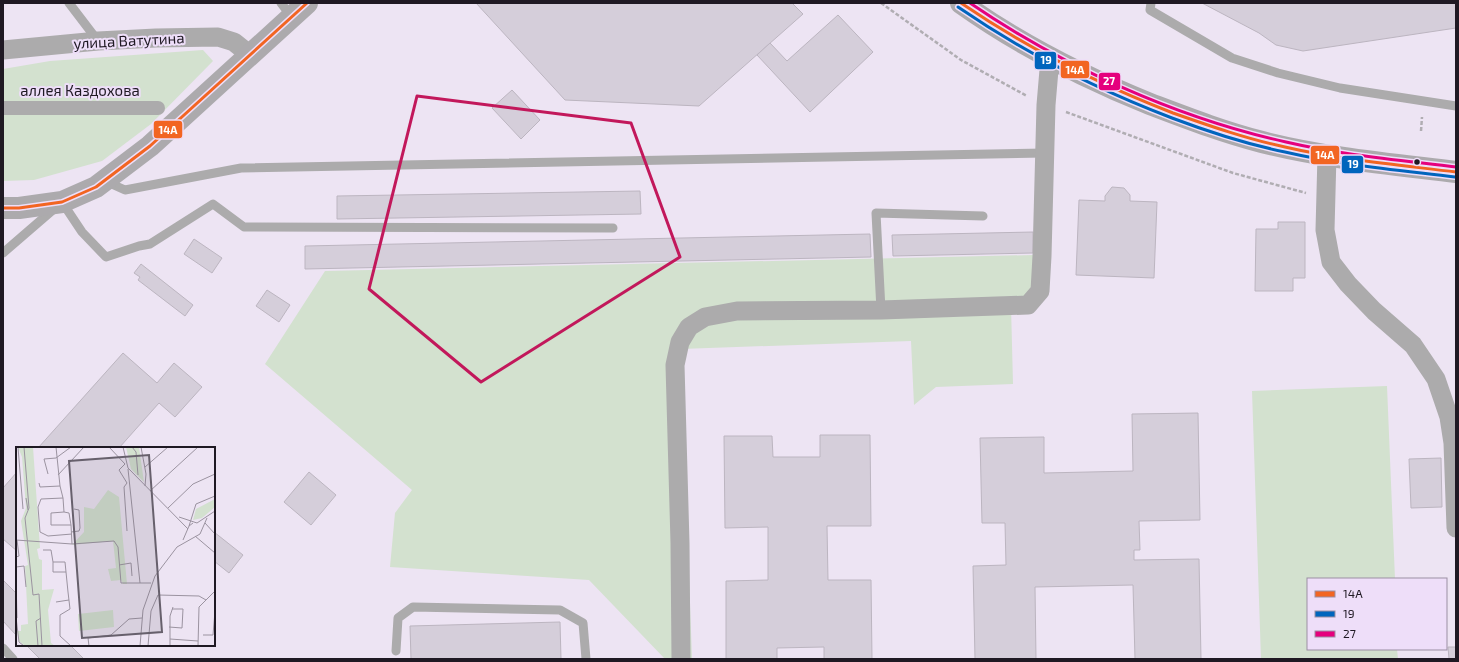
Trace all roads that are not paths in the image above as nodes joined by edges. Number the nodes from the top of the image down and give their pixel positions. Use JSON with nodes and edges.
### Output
{"nodes":[{"id":1,"x":69,"y":3,"type":"edge"},
{"id":2,"x":961,"y":3,"type":"edge"},
{"id":3,"x":1151,"y":3,"type":"edge"},
{"id":4,"x":293,"y":7,"type":"edge"},
{"id":5,"x":98,"y":41,"type":"junction"},
{"id":6,"x":3,"y":50,"type":"edge"},
{"id":7,"x":249,"y":54,"type":"junction"},
{"id":8,"x":1050,"y":58,"type":"junction"},
{"id":9,"x":1456,"y":106,"type":"edge"},
{"id":10,"x":3,"y":108,"type":"edge"},
{"id":11,"x":158,"y":108,"type":"dead end"},
{"id":12,"x":1045,"y":153,"type":"junction"},
{"id":13,"x":1327,"y":155,"type":"junction"},
{"id":14,"x":1456,"y":172,"type":"edge"},
{"id":15,"x":105,"y":181,"type":"junction"},
{"id":16,"x":62,"y":202,"type":"junction"},
{"id":17,"x":3,"y":208,"type":"edge"},
{"id":18,"x":983,"y":216,"type":"dead end"},
{"id":19,"x":613,"y":228,"type":"dead end"},
{"id":20,"x":3,"y":253,"type":"edge"},
{"id":21,"x":881,"y":310,"type":"junction"},
{"id":22,"x":1456,"y":528,"type":"edge"},
{"id":23,"x":3,"y":648,"type":"edge"},
{"id":24,"x":396,"y":652,"type":"dead end"},
{"id":25,"x":13,"y":659,"type":"edge"},
{"id":26,"x":586,"y":659,"type":"edge"},
{"id":27,"x":681,"y":659,"type":"edge"}],
"edges":[{"from":1,"to":5,"type":"lane"},
{"from":2,"to":8,"type":"main road"},
{"from":3,"to":9,"type":"lane"},
{"from":4,"to":7,"type":"main road"},
{"from":5,"to":6,"type":"street","name":"улица Ватутина"},
{"from":5,"to":7,"type":"street","name":"улица Ватутина"},
{"from":7,"to":15,"type":"main road"},
{"from":8,"to":12,"type":"street"},
{"from":8,"to":13,"type":"main road"},
{"from":10,"to":11,"type":"street","name":"аллея Каздохова"},
{"from":12,"to":15,"type":"lane"},
{"from":12,"to":21,"type":"street"},
{"from":13,"to":14,"type":"main road"},
{"from":13,"to":22,"type":"street"},
{"from":15,"to":16,"type":"main road"},
{"from":16,"to":17,"type":"main road"},
{"from":16,"to":19,"type":"lane"},
{"from":16,"to":20,"type":"lane"},
{"from":18,"to":21,"type":"lane"},
{"from":21,"to":27,"type":"street"},
{"from":23,"to":25,"type":"lane"},
{"from":24,"to":26,"type":"lane"}]}
